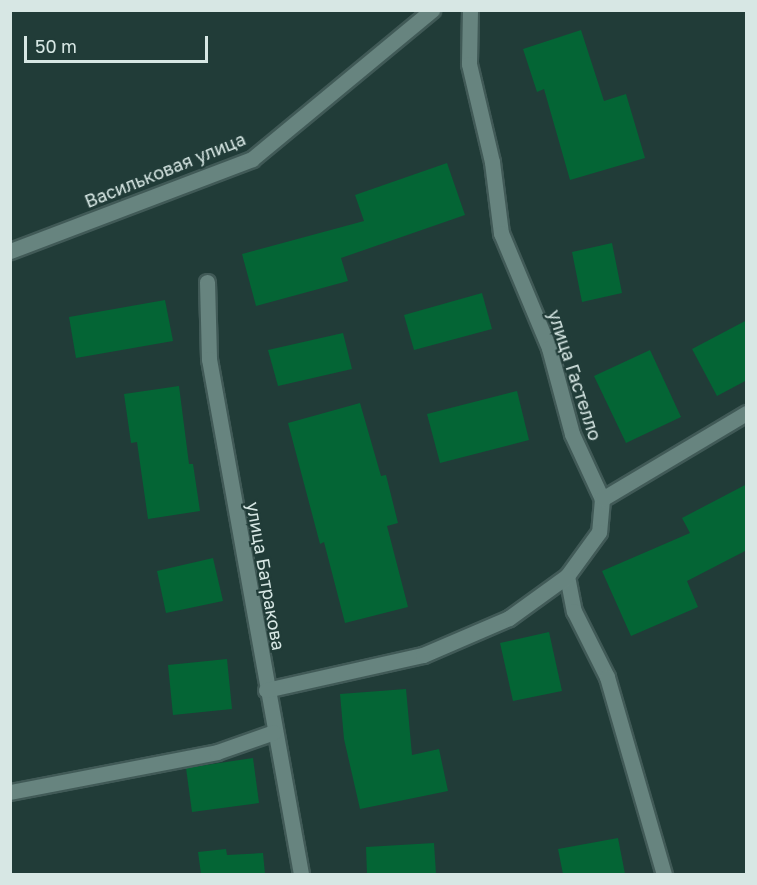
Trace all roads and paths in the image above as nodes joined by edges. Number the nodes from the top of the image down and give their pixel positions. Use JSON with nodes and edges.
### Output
{"nodes":[{"id":1,"x":432,"y":10,"type":"edge"},
{"id":2,"x":470,"y":10,"type":"edge"},
{"id":3,"x":10,"y":251,"type":"edge"},
{"id":4,"x":207,"y":282,"type":"dead end"},
{"id":5,"x":747,"y":413,"type":"edge"},
{"id":6,"x":602,"y":499,"type":"junction"},
{"id":7,"x":567,"y":576,"type":"junction"},
{"id":8,"x":266,"y":690,"type":"junction"},
{"id":9,"x":274,"y":732,"type":"junction"},
{"id":10,"x":10,"y":792,"type":"edge"},
{"id":11,"x":301,"y":874,"type":"edge"},
{"id":12,"x":664,"y":874,"type":"edge"}],
"edges":[{"from":1,"to":3,"type":"street","name":"Васильковая улица"},
{"from":2,"to":6,"type":"street","name":"улица Гастелло"},
{"from":4,"to":8,"type":"street","name":"улица Батракова"},
{"from":5,"to":6,"type":"street"},
{"from":6,"to":7,"type":"street","name":"улица Гастелло"},
{"from":7,"to":8,"type":"street","name":"улица Гастелло"},
{"from":7,"to":12,"type":"street"},
{"from":8,"to":9,"type":"street","name":"улица Батракова"},
{"from":9,"to":10,"type":"street"},
{"from":9,"to":11,"type":"street","name":"улица Батракова"}]}
